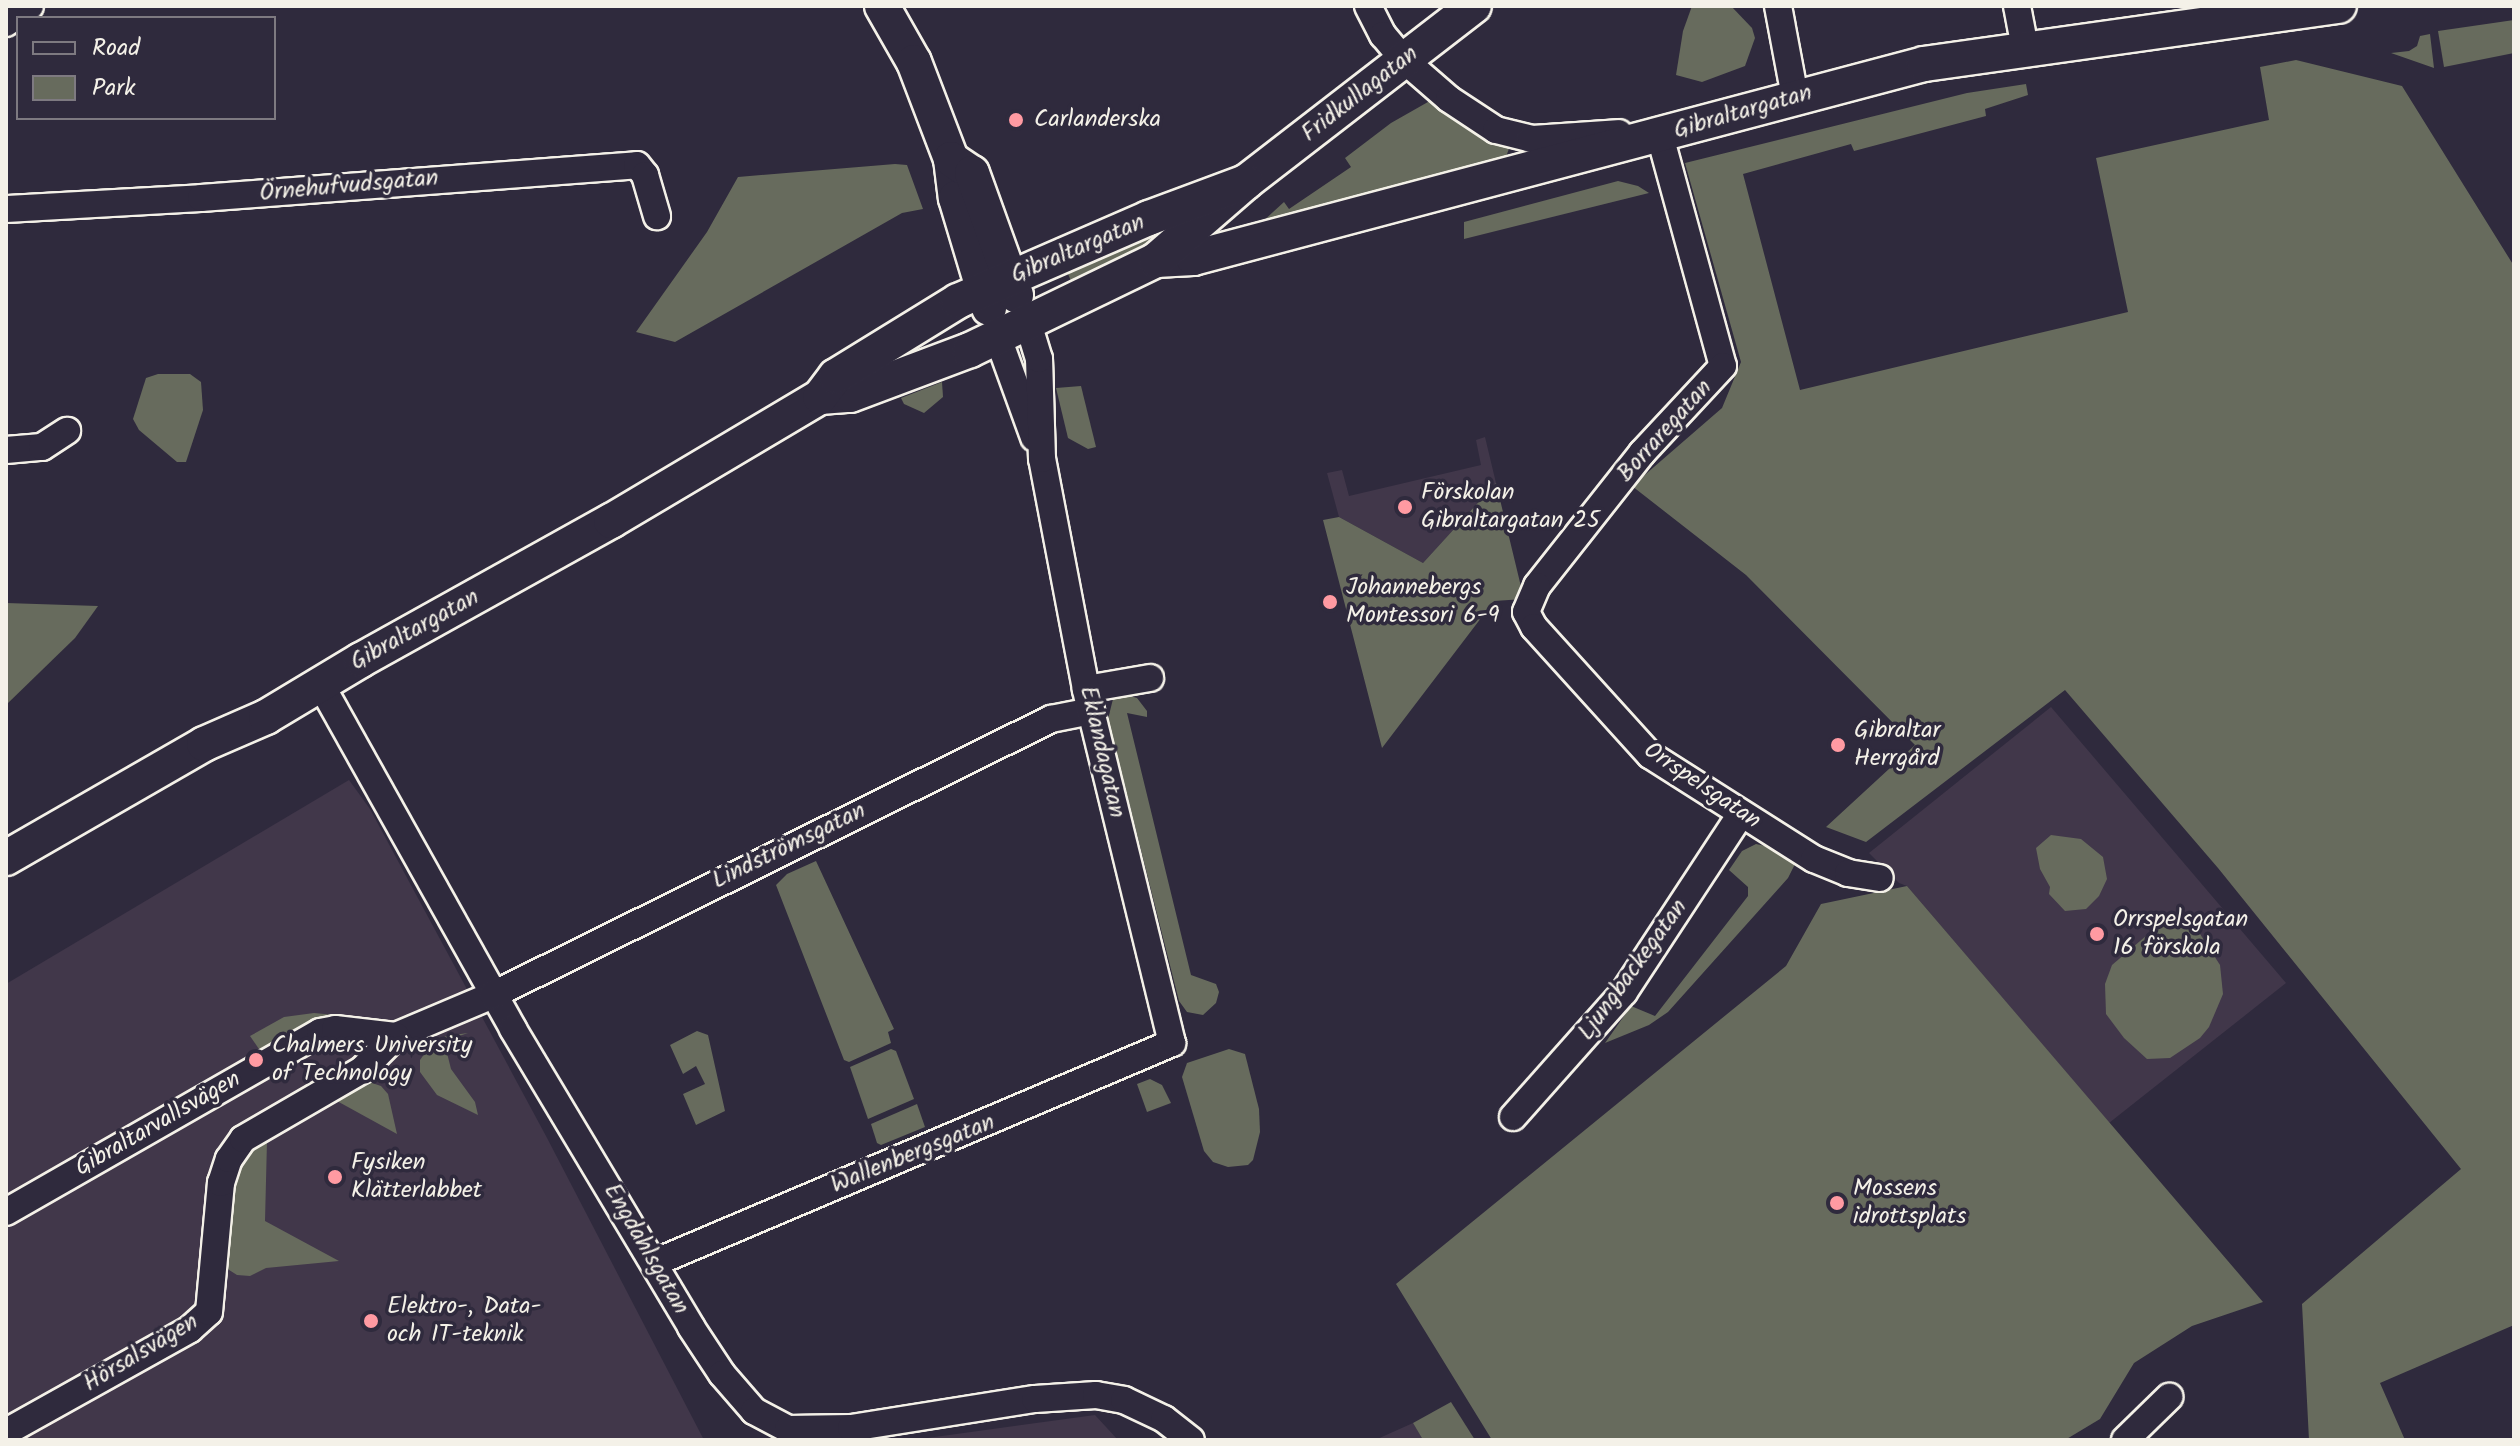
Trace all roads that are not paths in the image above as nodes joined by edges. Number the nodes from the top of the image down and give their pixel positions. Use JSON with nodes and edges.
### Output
{"nodes":[{"id":1,"x":30,"y":6,"type":"edge"},
{"id":2,"x":882,"y":6,"type":"edge"},
{"id":3,"x":1368,"y":6,"type":"edge"},
{"id":4,"x":1474,"y":6,"type":"edge"},
{"id":5,"x":1778,"y":6,"type":"edge"},
{"id":6,"x":2017,"y":6,"type":"edge"},
{"id":7,"x":2339,"y":6,"type":"edge"},
{"id":8,"x":6,"y":23,"type":"edge"},
{"id":9,"x":2025,"y":48,"type":"junction"},
{"id":10,"x":1403,"y":59,"type":"junction"},
{"id":11,"x":1795,"y":97,"type":"junction"},
{"id":12,"x":1667,"y":134,"type":"junction"},
{"id":13,"x":1246,"y":182,"type":"junction"},
{"id":14,"x":6,"y":209,"type":"edge"},
{"id":15,"x":657,"y":216,"type":"dead end"},
{"id":16,"x":1156,"y":260,"type":"junction"},
{"id":17,"x":996,"y":283,"type":"junction"},
{"id":18,"x":1028,"y":322,"type":"junction"},
{"id":19,"x":997,"y":335,"type":"junction"},
{"id":20,"x":820,"y":397,"type":"junction"},
{"id":21,"x":67,"y":431,"type":"dead end"},
{"id":22,"x":6,"y":450,"type":"edge"},
{"id":23,"x":1042,"y":459,"type":"junction"},
{"id":24,"x":1526,"y":612,"type":"joint"},
{"id":25,"x":1150,"y":678,"type":"dead end"},
{"id":26,"x":321,"y":685,"type":"junction"},
{"id":27,"x":1089,"y":700,"type":"junction"},
{"id":28,"x":1741,"y":814,"type":"junction"},
{"id":29,"x":6,"y":858,"type":"edge"},
{"id":30,"x":1880,"y":878,"type":"dead end"},
{"id":31,"x":493,"y":995,"type":"junction"},
{"id":32,"x":396,"y":1036,"type":"junction"},
{"id":33,"x":1172,"y":1043,"type":"joint"},
{"id":34,"x":1513,"y":1117,"type":"dead end"},
{"id":35,"x":6,"y":1212,"type":"edge"},
{"id":36,"x":654,"y":1263,"type":"junction"},
{"id":37,"x":2169,"y":1397,"type":"dead end"},
{"id":38,"x":6,"y":1432,"type":"edge"},
{"id":39,"x":786,"y":1435,"type":"edge"},
{"id":40,"x":1191,"y":1440,"type":"edge"},
{"id":41,"x":2125,"y":1440,"type":"edge"}],
"edges":[{"from":1,"to":8,"type":"street"},
{"from":2,"to":17,"type":"street","name":"Eklandagatan"},
{"from":3,"to":10,"type":"street"},
{"from":4,"to":10,"type":"street","name":"Fridkullagatan"},
{"from":5,"to":11,"type":"street"},
{"from":6,"to":9,"type":"street"},
{"from":7,"to":9,"type":"street","name":"Gibraltargatan"},
{"from":9,"to":11,"type":"street","name":"Gibraltargatan"},
{"from":10,"to":12,"type":"street"},
{"from":10,"to":13,"type":"street","name":"Fridkullagatan"},
{"from":11,"to":12,"type":"street","name":"Gibraltargatan"},
{"from":12,"to":16,"type":"street","name":"Gibraltargatan"},
{"from":12,"to":24,"type":"street","name":"Borraregatan"},
{"from":13,"to":16,"type":"street","name":"Gibraltargatan"},
{"from":13,"to":17,"type":"street","name":"Gibraltargatan"},
{"from":14,"to":15,"type":"street","name":"Örnehufvudsgatan"},
{"from":16,"to":18,"type":"street","name":"Gibraltargatan"},
{"from":17,"to":18,"type":"street","name":"Eklandagatan"},
{"from":17,"to":19,"type":"street","name":"Eklandagatan"},
{"from":17,"to":20,"type":"street","name":"Gibraltargatan"},
{"from":18,"to":19,"type":"street","name":"Gibraltargatan"},
{"from":18,"to":23,"type":"street","name":"Eklandagatan"},
{"from":19,"to":20,"type":"street","name":"Gibraltargatan"},
{"from":19,"to":23,"type":"street","name":"Eklandagatan"},
{"from":20,"to":26,"type":"street","name":"Gibraltargatan"},
{"from":21,"to":22,"type":"street"},
{"from":23,"to":27,"type":"street","name":"Eklandagatan"},
{"from":24,"to":28,"type":"street","name":"Orrspelsgatan"},
{"from":25,"to":27,"type":"street","name":"Lindströmsgatan"},
{"from":26,"to":29,"type":"street","name":"Gibraltargatan"},
{"from":26,"to":31,"type":"street","name":"Engdahlsgatan"},
{"from":27,"to":31,"type":"street","name":"Lindströmsgatan"},
{"from":27,"to":33,"type":"street","name":"Eklandagatan"},
{"from":28,"to":30,"type":"street","name":"Orrspelsgatan"},
{"from":28,"to":34,"type":"street","name":"Ljungbackegatan"},
{"from":31,"to":32,"type":"street","name":"Gibraltarvallsvägen"},
{"from":31,"to":36,"type":"street","name":"Engdahlsgatan"},
{"from":32,"to":35,"type":"street","name":"Gibraltarvallsvägen"},
{"from":32,"to":38,"type":"street","name":"Hörsalsvägen"},
{"from":33,"to":36,"type":"street","name":"Wallenbergsgatan"},
{"from":36,"to":39,"type":"street","name":"Engdahlsgatan"},
{"from":37,"to":41,"type":"street"},
{"from":39,"to":40,"type":"street","name":"Engdahlsgatan"}]}
